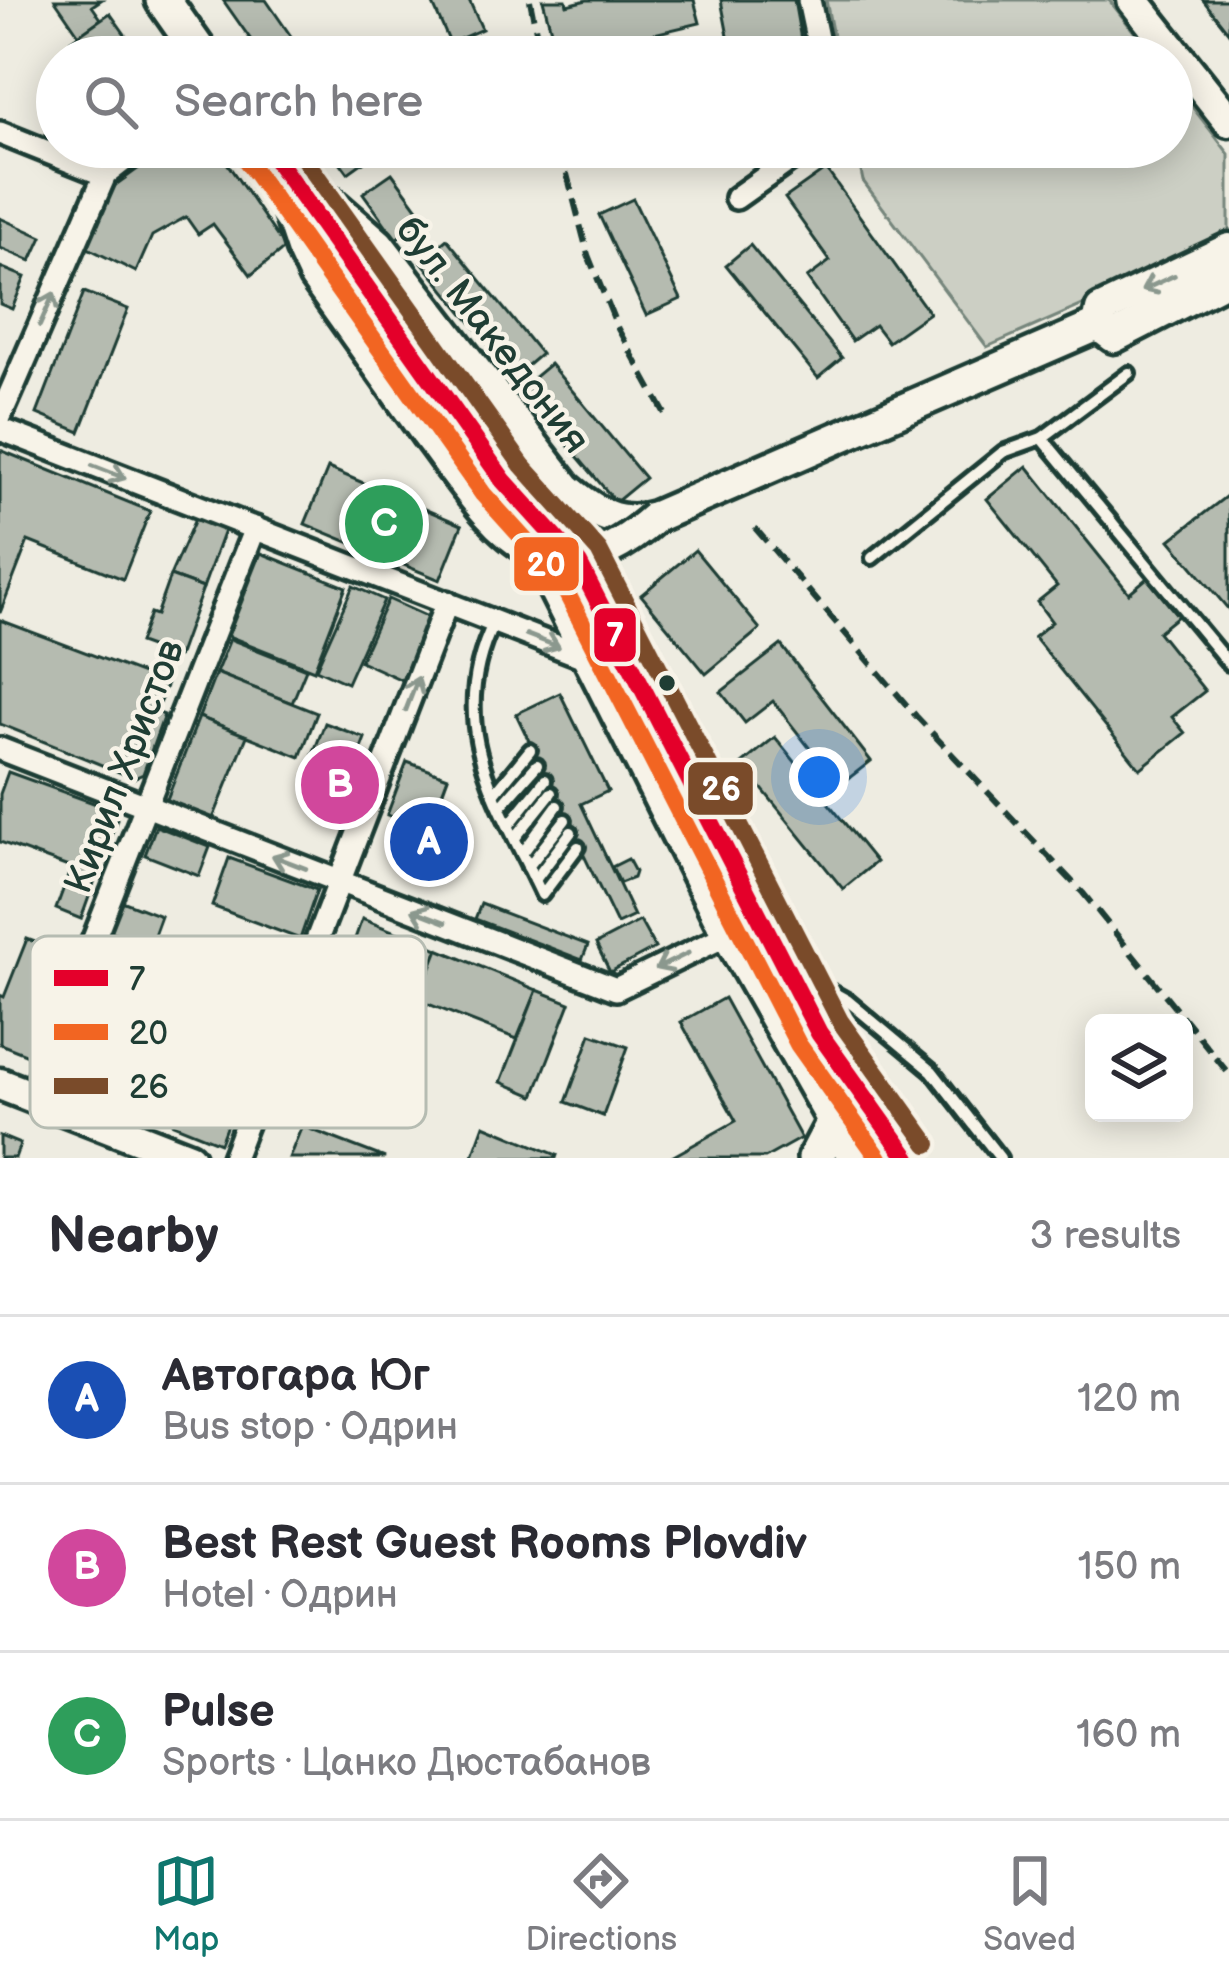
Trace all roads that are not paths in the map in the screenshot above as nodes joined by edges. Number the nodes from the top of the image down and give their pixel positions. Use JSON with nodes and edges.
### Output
{"nodes":[{"id":1,"x":163,"y":0,"type":"edge"},
{"id":2,"x":809,"y":0,"type":"edge"},
{"id":3,"x":1133,"y":0,"type":"edge"},
{"id":4,"x":188,"y":36,"type":"edge"},
{"id":5,"x":817,"y":36,"type":"edge"},
{"id":6,"x":1162,"y":36,"type":"edge"},
{"id":7,"x":1193,"y":76,"type":"edge"},
{"id":8,"x":1229,"y":121,"type":"edge"},
{"id":9,"x":0,"y":133,"type":"edge"},
{"id":10,"x":36,"y":147,"type":"edge"},
{"id":11,"x":88,"y":168,"type":"edge"},
{"id":12,"x":115,"y":168,"type":"edge"},
{"id":13,"x":274,"y":168,"type":"edge"},
{"id":14,"x":281,"y":168,"type":"edge"},
{"id":15,"x":290,"y":168,"type":"edge"},
{"id":16,"x":778,"y":168,"type":"edge"},
{"id":17,"x":106,"y":175,"type":"junction"},
{"id":18,"x":736,"y":198,"type":"dead end"},
{"id":19,"x":1229,"y":249,"type":"edge"},
{"id":20,"x":1229,"y":278,"type":"edge"},
{"id":21,"x":1098,"y":325,"type":"junction"},
{"id":22,"x":1129,"y":373,"type":"dead end"},
{"id":23,"x":0,"y":417,"type":"edge"},
{"id":24,"x":0,"y":430,"type":"edge"},
{"id":25,"x":1042,"y":438,"type":"junction"},
{"id":26,"x":503,"y":479,"type":"junction"},
{"id":27,"x":655,"y":517,"type":"junction"},
{"id":28,"x":255,"y":528,"type":"junction"},
{"id":29,"x":872,"y":558,"type":"dead end"},
{"id":30,"x":447,"y":602,"type":"junction"},
{"id":31,"x":494,"y":622,"type":"junction"},
{"id":32,"x":592,"y":660,"type":"junction"},
{"id":33,"x":1229,"y":664,"type":"edge"},
{"id":34,"x":0,"y":749,"type":"edge"},
{"id":35,"x":530,"y":750,"type":"dead end"},
{"id":36,"x":537,"y":765,"type":"dead end"},
{"id":37,"x":544,"y":780,"type":"dead end"},
{"id":38,"x":551,"y":793,"type":"dead end"},
{"id":39,"x":494,"y":794,"type":"junction"},
{"id":40,"x":146,"y":806,"type":"junction"},
{"id":41,"x":557,"y":806,"type":"dead end"},
{"id":42,"x":500,"y":807,"type":"junction"},
{"id":43,"x":509,"y":825,"type":"junction"},
{"id":44,"x":515,"y":838,"type":"junction"},
{"id":45,"x":578,"y":847,"type":"dead end"},
{"id":46,"x":522,"y":854,"type":"junction"},
{"id":47,"x":528,"y":867,"type":"junction"},
{"id":48,"x":535,"y":880,"type":"junction"},
{"id":49,"x":341,"y":882,"type":"junction"},
{"id":50,"x":729,"y":934,"type":"junction"},
{"id":51,"x":95,"y":936,"type":"edge"},
{"id":52,"x":320,"y":936,"type":"edge"},
{"id":53,"x":787,"y":966,"type":"junction"},
{"id":54,"x":0,"y":1084,"type":"edge"},
{"id":55,"x":30,"y":1096,"type":"edge"},
{"id":56,"x":835,"y":1120,"type":"junction"},
{"id":57,"x":112,"y":1128,"type":"edge"},
{"id":58,"x":245,"y":1128,"type":"edge"},
{"id":59,"x":851,"y":1157,"type":"edge"},
{"id":60,"x":907,"y":1157,"type":"edge"},
{"id":61,"x":189,"y":1158,"type":"edge"},
{"id":62,"x":233,"y":1158,"type":"edge"},
{"id":63,"x":815,"y":1158,"type":"edge"},
{"id":64,"x":1000,"y":1158,"type":"edge"}],
"edges":[{"from":1,"to":4,"type":"main road"},
{"from":2,"to":5,"type":"street"},
{"from":3,"to":6,"type":"street"},
{"from":7,"to":8,"type":"street"},
{"from":9,"to":10,"type":"street"},
{"from":11,"to":17,"type":"street"},
{"from":12,"to":17,"type":"street"},
{"from":13,"to":27,"type":"street","name":"бул. Македония","bridge":true},
{"from":14,"to":26,"type":"main road"},
{"from":15,"to":27,"type":"street","name":"бул. Македония"},
{"from":16,"to":18,"type":"street"},
{"from":23,"to":17,"type":"street","one_way":true},
{"from":19,"to":21,"type":"street","one_way":true},
{"from":20,"to":21,"type":"street","name":"бул. Македония"},
{"from":21,"to":27,"type":"street","name":"бул. Македония"},
{"from":22,"to":25,"type":"lane"},
{"from":24,"to":28,"type":"street","one_way":true},
{"from":25,"to":29,"type":"lane"},
{"from":25,"to":33,"type":"lane"},
{"from":26,"to":32,"type":"main road"},
{"from":26,"to":53,"type":"main road"},
{"from":28,"to":30,"type":"street"},
{"from":28,"to":40,"type":"street","name":"Кирил Христов"},
{"from":30,"to":31,"type":"street"},
{"from":49,"to":30,"type":"street","one_way":true},
{"from":31,"to":32,"type":"street","one_way":true},
{"from":31,"to":39,"type":"lane"},
{"from":32,"to":50,"type":"main road"},
{"from":34,"to":40,"type":"street"},
{"from":35,"to":39,"type":"lane"},
{"from":36,"to":42,"type":"lane"},
{"from":37,"to":43,"type":"lane"},
{"from":38,"to":44,"type":"lane"},
{"from":39,"to":42,"type":"lane"},
{"from":49,"to":40,"type":"street","one_way":true},
{"from":40,"to":51,"type":"street","name":"Кирил Христов"},
{"from":41,"to":46,"type":"lane"},
{"from":42,"to":43,"type":"lane"},
{"from":43,"to":44,"type":"lane"},
{"from":44,"to":46,"type":"lane"},
{"from":45,"to":48,"type":"lane"},
{"from":46,"to":47,"type":"lane"},
{"from":47,"to":48,"type":"lane"},
{"from":47,"to":48,"type":"lane"},
{"from":50,"to":49,"type":"street","one_way":true},
{"from":49,"to":52,"type":"street"},
{"from":50,"to":56,"type":"main road"},
{"from":53,"to":60,"type":"main road"},
{"from":53,"to":64,"type":"lane"},
{"from":54,"to":55,"type":"street"},
{"from":56,"to":59,"type":"main road"},
{"from":56,"to":63,"type":"main road"},
{"from":57,"to":61,"type":"street"},
{"from":58,"to":62,"type":"street"},
{"from":59,"to":60,"type":"street"}]}
